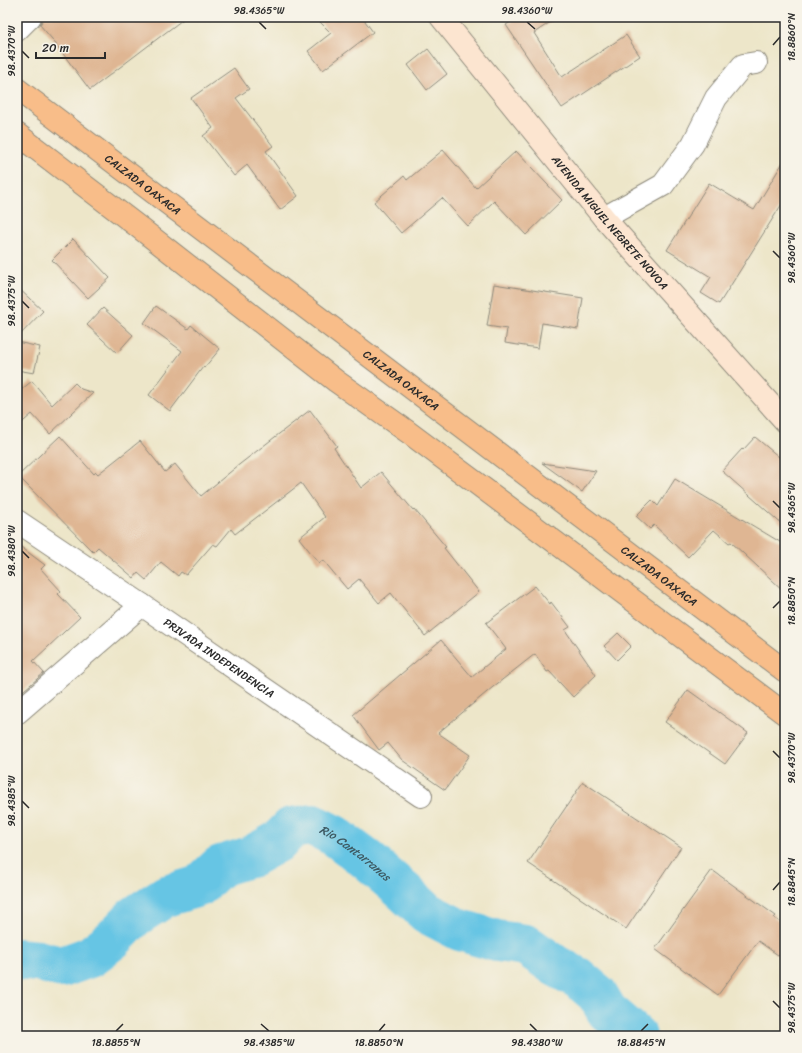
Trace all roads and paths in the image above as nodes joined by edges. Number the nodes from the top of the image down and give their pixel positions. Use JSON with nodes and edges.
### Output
{"nodes":[{"id":1,"x":30,"y":17,"type":"edge"},
{"id":2,"x":441,"y":17,"type":"edge"},
{"id":3,"x":17,"y":30,"type":"edge"},
{"id":4,"x":756,"y":63,"type":"dead end"},
{"id":5,"x":17,"y":89,"type":"edge"},
{"id":6,"x":17,"y":134,"type":"edge"},
{"id":7,"x":604,"y":218,"type":"junction"},
{"id":8,"x":785,"y":421,"type":"edge"},
{"id":9,"x":17,"y":521,"type":"edge"},
{"id":10,"x":142,"y":605,"type":"junction"},
{"id":11,"x":785,"y":671,"type":"edge"},
{"id":12,"x":17,"y":713,"type":"edge"},
{"id":13,"x":785,"y":714,"type":"edge"},
{"id":14,"x":421,"y":796,"type":"dead end"}],
"edges":[{"from":1,"to":3,"type":"street"},
{"from":2,"to":7,"type":"main road","name":"AVENIDA MIGUEL NEGRETE NOVOA"},
{"from":4,"to":7,"type":"street"},
{"from":5,"to":11,"type":"main road","name":"CALZADA OAXACA"},
{"from":6,"to":13,"type":"main road"},
{"from":7,"to":8,"type":"main road","name":"AVENIDA MIGUEL NEGRETE NOVOA"},
{"from":9,"to":10,"type":"street","name":"PRIVADA INDEPENDENCIA"},
{"from":10,"to":12,"type":"street"},
{"from":10,"to":14,"type":"street","name":"PRIVADA INDEPENDENCIA"}]}
